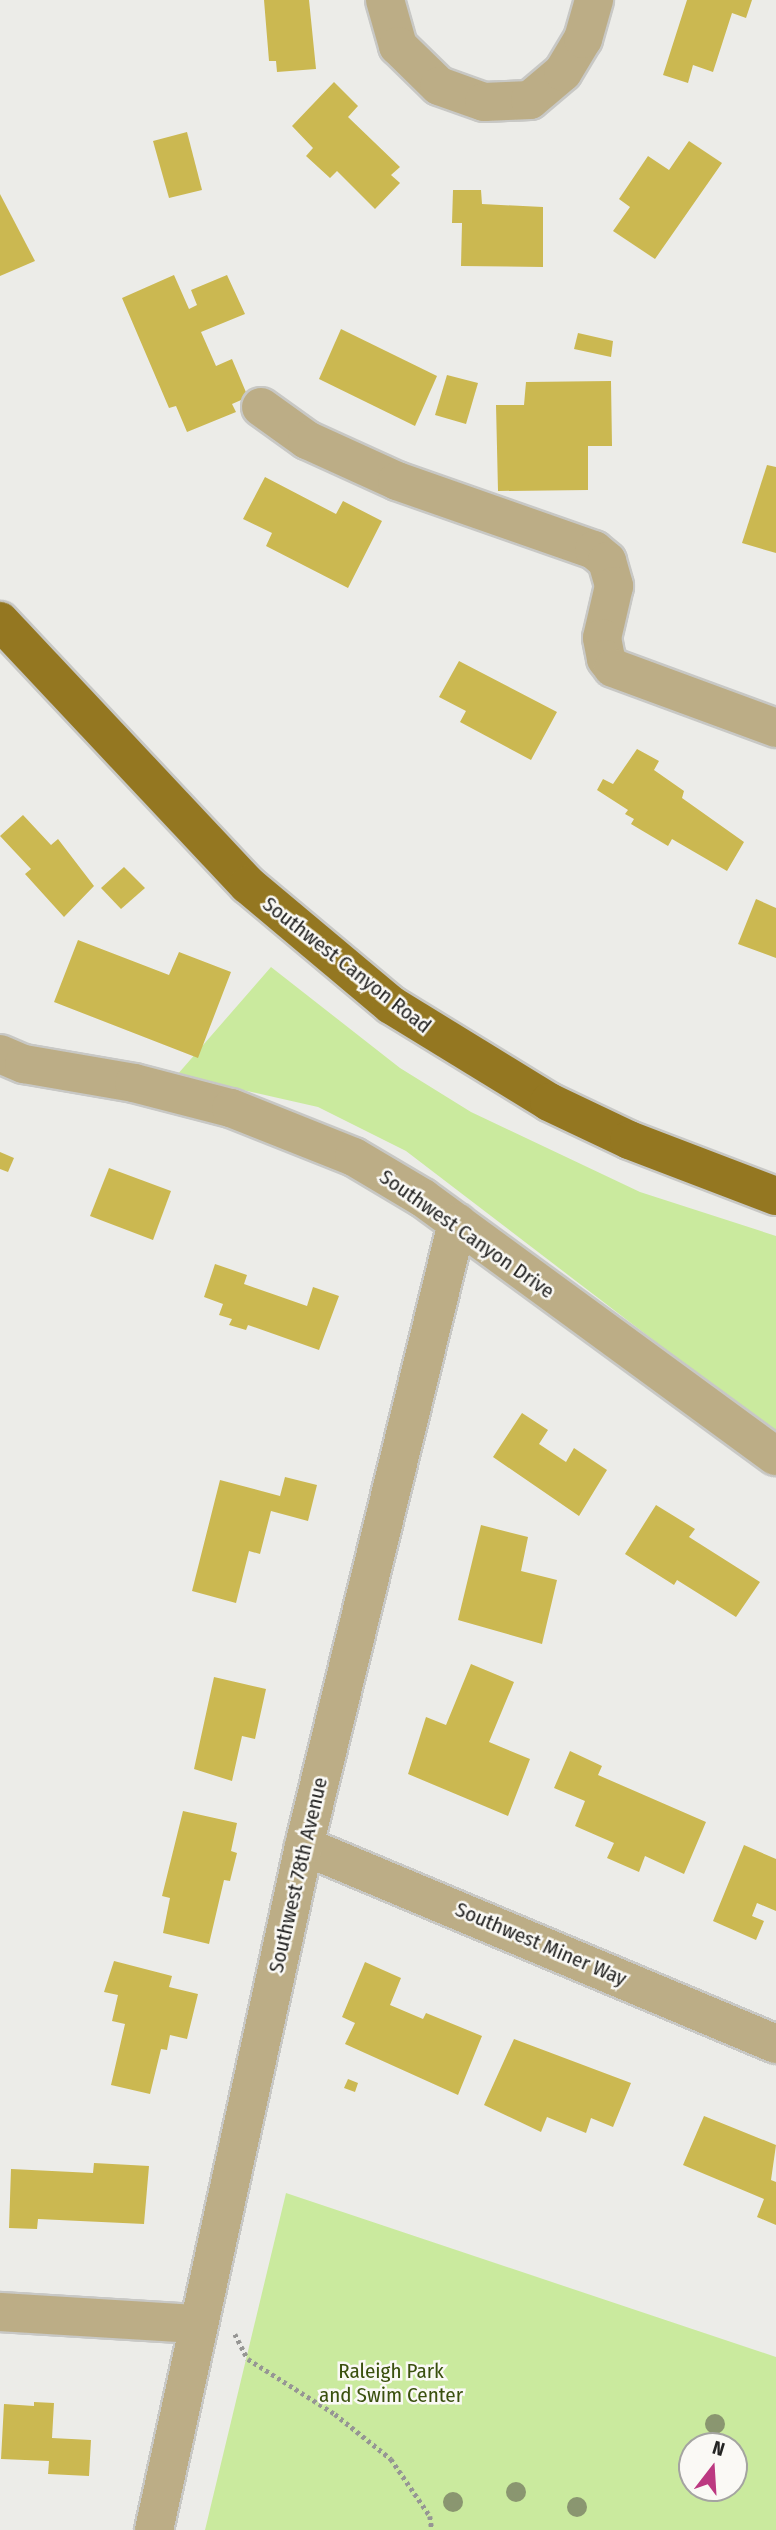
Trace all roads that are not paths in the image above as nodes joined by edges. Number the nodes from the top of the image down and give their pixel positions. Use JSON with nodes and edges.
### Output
{"nodes":[{"id":1,"x":385,"y":0,"type":"edge"},
{"id":2,"x":594,"y":0,"type":"edge"},
{"id":3,"x":261,"y":407,"type":"dead end"},
{"id":4,"x":0,"y":621,"type":"edge"},
{"id":5,"x":776,"y":728,"type":"edge"},
{"id":6,"x":0,"y":1054,"type":"edge"},
{"id":7,"x":776,"y":1196,"type":"edge"},
{"id":8,"x":457,"y":1223,"type":"junction"},
{"id":9,"x":776,"y":1456,"type":"edge"},
{"id":10,"x":304,"y":1846,"type":"junction"},
{"id":11,"x":776,"y":2044,"type":"edge"},
{"id":12,"x":0,"y":2312,"type":"edge"},
{"id":13,"x":200,"y":2312,"type":"junction"},
{"id":14,"x":155,"y":2530,"type":"edge"}],
"edges":[{"from":1,"to":2,"type":"street"},
{"from":3,"to":5,"type":"street"},
{"from":4,"to":7,"type":"main road","name":"Southwest Canyon Road"},
{"from":6,"to":8,"type":"street","name":"Southwest Canyon Drive"},
{"from":8,"to":9,"type":"street","name":"Southwest Canyon Drive"},
{"from":8,"to":10,"type":"street","name":"Southwest 78th Avenue"},
{"from":10,"to":11,"type":"street","name":"Southwest Miner Way"},
{"from":10,"to":13,"type":"street","name":"Southwest 78th Avenue"},
{"from":12,"to":13,"type":"street"},
{"from":13,"to":14,"type":"street","name":"Southwest 78th Avenue"}]}
